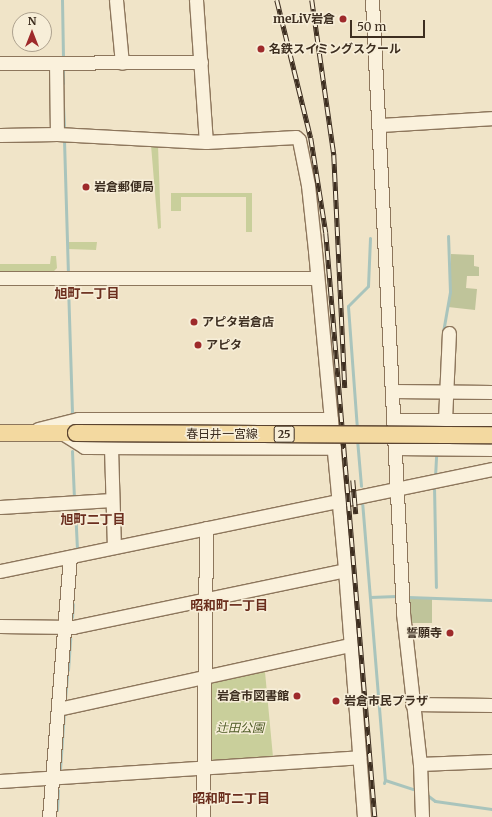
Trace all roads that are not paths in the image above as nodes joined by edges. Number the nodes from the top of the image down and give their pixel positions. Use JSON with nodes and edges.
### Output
{"nodes":[{"id":1,"x":116,"y":0,"type":"edge"},
{"id":2,"x":196,"y":0,"type":"edge"},
{"id":3,"x":372,"y":0,"type":"edge"},
{"id":4,"x":201,"y":62,"type":"junction"},
{"id":5,"x":0,"y":63,"type":"edge"},
{"id":6,"x":56,"y":63,"type":"junction"},
{"id":7,"x":122,"y":63,"type":"junction"},
{"id":8,"x":492,"y":118,"type":"edge"},
{"id":9,"x":379,"y":125,"type":"junction"},
{"id":10,"x":57,"y":134,"type":"junction"},
{"id":11,"x":0,"y":135,"type":"edge"},
{"id":12,"x":206,"y":142,"type":"junction"},
{"id":13,"x":0,"y":278,"type":"edge"},
{"id":14,"x":317,"y":278,"type":"junction"},
{"id":15,"x":449,"y":333,"type":"dead end"},
{"id":16,"x":392,"y":391,"type":"junction"},
{"id":17,"x":446,"y":392,"type":"junction"},
{"id":18,"x":492,"y":392,"type":"edge"},
{"id":19,"x":331,"y":419,"type":"junction"},
{"id":20,"x":394,"y":420,"type":"junction"},
{"id":21,"x":445,"y":420,"type":"junction"},
{"id":22,"x":492,"y":420,"type":"edge"},
{"id":23,"x":0,"y":433,"type":"edge"},
{"id":24,"x":25,"y":433,"type":"junction"},
{"id":25,"x":69,"y":433,"type":"junction"},
{"id":26,"x":492,"y":435,"type":"edge"},
{"id":27,"x":111,"y":447,"type":"junction"},
{"id":28,"x":334,"y":448,"type":"junction"},
{"id":29,"x":395,"y":448,"type":"junction"},
{"id":30,"x":492,"y":449,"type":"edge"},
{"id":31,"x":492,"y":469,"type":"edge"},
{"id":32,"x":397,"y":488,"type":"junction"},
{"id":33,"x":112,"y":500,"type":"junction"},
{"id":34,"x":338,"y":500,"type":"junction"},
{"id":35,"x":0,"y":507,"type":"edge"},
{"id":36,"x":206,"y":528,"type":"junction"},
{"id":37,"x":114,"y":547,"type":"junction"},
{"id":38,"x":70,"y":557,"type":"junction"},
{"id":39,"x":345,"y":570,"type":"junction"},
{"id":40,"x":0,"y":571,"type":"edge"},
{"id":41,"x":205,"y":599,"type":"junction"},
{"id":42,"x":0,"y":626,"type":"edge"},
{"id":43,"x":64,"y":628,"type":"junction"},
{"id":44,"x":350,"y":645,"type":"junction"},
{"id":45,"x":204,"y":678,"type":"junction"},
{"id":46,"x":412,"y":704,"type":"junction"},
{"id":47,"x":492,"y":705,"type":"edge"},
{"id":48,"x":58,"y":709,"type":"junction"},
{"id":49,"x":359,"y":757,"type":"junction"},
{"id":50,"x":492,"y":761,"type":"edge"},
{"id":51,"x":420,"y":764,"type":"junction"},
{"id":52,"x":204,"y":769,"type":"junction"},
{"id":53,"x":52,"y":780,"type":"junction"},
{"id":54,"x":0,"y":781,"type":"edge"},
{"id":55,"x":49,"y":817,"type":"edge"},
{"id":56,"x":203,"y":817,"type":"edge"},
{"id":57,"x":364,"y":817,"type":"edge"},
{"id":58,"x":422,"y":817,"type":"edge"}],
"edges":[{"from":1,"to":7,"type":"street"},
{"from":2,"to":4,"type":"street"},
{"from":3,"to":9,"type":"street"},
{"from":4,"to":7,"type":"street"},
{"from":4,"to":12,"type":"street"},
{"from":5,"to":6,"type":"street"},
{"from":6,"to":7,"type":"street"},
{"from":6,"to":10,"type":"street"},
{"from":8,"to":9,"type":"street"},
{"from":9,"to":16,"type":"street"},
{"from":10,"to":11,"type":"street"},
{"from":10,"to":12,"type":"street"},
{"from":12,"to":14,"type":"street"},
{"from":13,"to":14,"type":"street"},
{"from":14,"to":19,"type":"street"},
{"from":15,"to":17,"type":"street"},
{"from":16,"to":17,"type":"street"},
{"from":16,"to":20,"type":"street"},
{"from":17,"to":18,"type":"street"},
{"from":17,"to":21,"type":"street"},
{"from":19,"to":24,"type":"street"},
{"from":19,"to":28,"type":"street"},
{"from":20,"to":21,"type":"street"},
{"from":20,"to":29,"type":"street"},
{"from":21,"to":22,"type":"street"},
{"from":23,"to":24,"type":"main road","name":"春日井一宮線","number":"25"},
{"from":24,"to":25,"type":"main road","name":"春日井一宮線","number":"25"},
{"from":25,"to":26,"type":"main road","name":"春日井一宮線","number":"25","bridge":true},
{"from":25,"to":27,"type":"street"},
{"from":27,"to":28,"type":"street"},
{"from":27,"to":33,"type":"street"},
{"from":28,"to":34,"type":"street"},
{"from":29,"to":30,"type":"street"},
{"from":29,"to":32,"type":"street"},
{"from":31,"to":32,"type":"street"},
{"from":32,"to":34,"type":"street"},
{"from":32,"to":46,"type":"street"},
{"from":33,"to":35,"type":"street"},
{"from":33,"to":37,"type":"street"},
{"from":34,"to":36,"type":"street"},
{"from":34,"to":39,"type":"street"},
{"from":36,"to":37,"type":"street"},
{"from":36,"to":41,"type":"street"},
{"from":37,"to":38,"type":"street"},
{"from":38,"to":40,"type":"street"},
{"from":38,"to":43,"type":"street"},
{"from":39,"to":41,"type":"street"},
{"from":39,"to":44,"type":"street"},
{"from":41,"to":43,"type":"street"},
{"from":41,"to":45,"type":"street"},
{"from":42,"to":43,"type":"street"},
{"from":43,"to":48,"type":"street"},
{"from":44,"to":45,"type":"street"},
{"from":44,"to":49,"type":"street"},
{"from":45,"to":48,"type":"street"},
{"from":45,"to":52,"type":"street"},
{"from":46,"to":47,"type":"street"},
{"from":46,"to":51,"type":"street"},
{"from":48,"to":53,"type":"street"},
{"from":49,"to":52,"type":"street"},
{"from":49,"to":57,"type":"street"},
{"from":50,"to":51,"type":"street"},
{"from":51,"to":58,"type":"street"},
{"from":52,"to":53,"type":"street"},
{"from":52,"to":56,"type":"street"},
{"from":53,"to":54,"type":"street"},
{"from":53,"to":55,"type":"street"}]}
